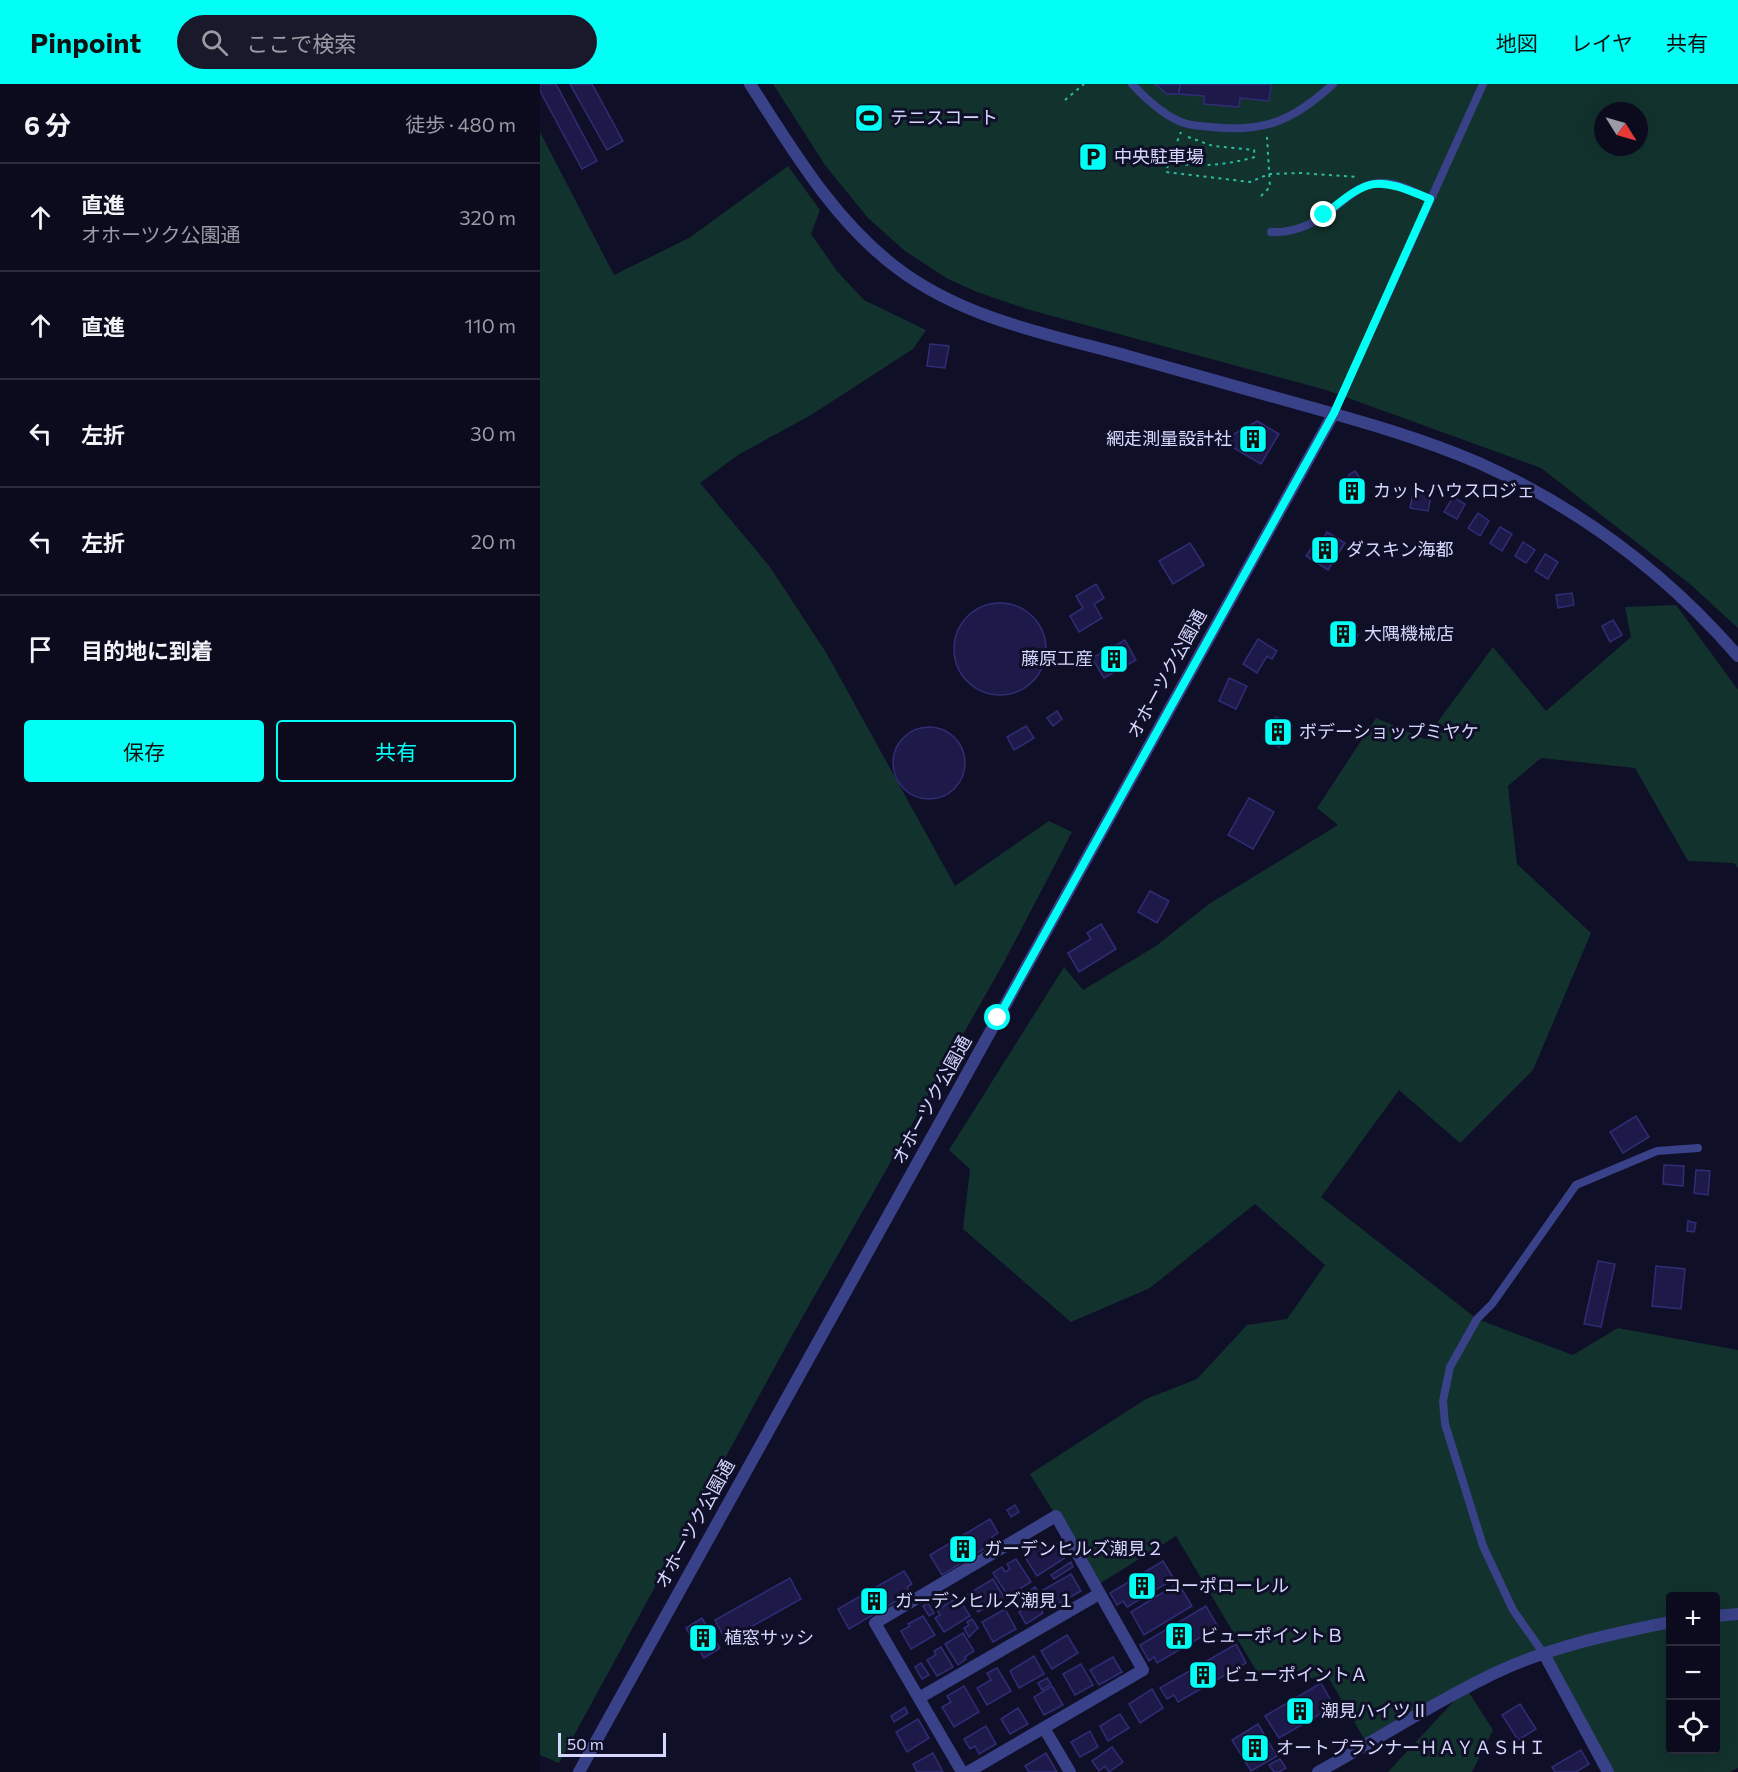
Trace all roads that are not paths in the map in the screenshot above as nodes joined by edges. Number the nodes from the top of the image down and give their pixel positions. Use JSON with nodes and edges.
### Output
{"nodes":[{"id":1,"x":750,"y":84,"type":"edge"},
{"id":2,"x":1132,"y":84,"type":"edge"},
{"id":3,"x":1333,"y":84,"type":"edge"},
{"id":4,"x":1483,"y":84,"type":"edge"},
{"id":5,"x":1430,"y":199,"type":"junction"},
{"id":6,"x":1271,"y":232,"type":"dead end"},
{"id":7,"x":1334,"y":413,"type":"junction"},
{"id":8,"x":1738,"y":656,"type":"edge"},
{"id":9,"x":1698,"y":1148,"type":"dead end"},
{"id":10,"x":1099,"y":1594,"type":"junction"},
{"id":11,"x":1738,"y":1614,"type":"edge"},
{"id":12,"x":1720,"y":1616,"type":"edge"},
{"id":13,"x":1666,"y":1623,"type":"edge"},
{"id":14,"x":1544,"y":1654,"type":"junction"},
{"id":15,"x":919,"y":1698,"type":"junction"},
{"id":16,"x":1044,"y":1728,"type":"junction"},
{"id":17,"x":579,"y":1772,"type":"edge"},
{"id":18,"x":962,"y":1772,"type":"edge"},
{"id":19,"x":968,"y":1772,"type":"edge"},
{"id":20,"x":1070,"y":1772,"type":"edge"},
{"id":21,"x":1318,"y":1772,"type":"edge"},
{"id":22,"x":1608,"y":1772,"type":"edge"}],
"edges":[{"from":1,"to":7,"type":"street"},
{"from":2,"to":3,"type":"lane"},
{"from":4,"to":5,"type":"lane"},
{"from":5,"to":6,"type":"lane"},
{"from":5,"to":7,"type":"lane"},
{"from":7,"to":8,"type":"street"},
{"from":7,"to":17,"type":"street","name":"オホーツク公園通"},
{"from":9,"to":14,"type":"lane"},
{"from":10,"to":15,"type":"street"},
{"from":10,"to":15,"type":"street"},
{"from":10,"to":16,"type":"street"},
{"from":11,"to":12,"type":"street"},
{"from":13,"to":14,"type":"street"},
{"from":14,"to":21,"type":"street"},
{"from":14,"to":22,"type":"street"},
{"from":15,"to":18,"type":"street"},
{"from":16,"to":19,"type":"street"},
{"from":16,"to":20,"type":"street"}]}
